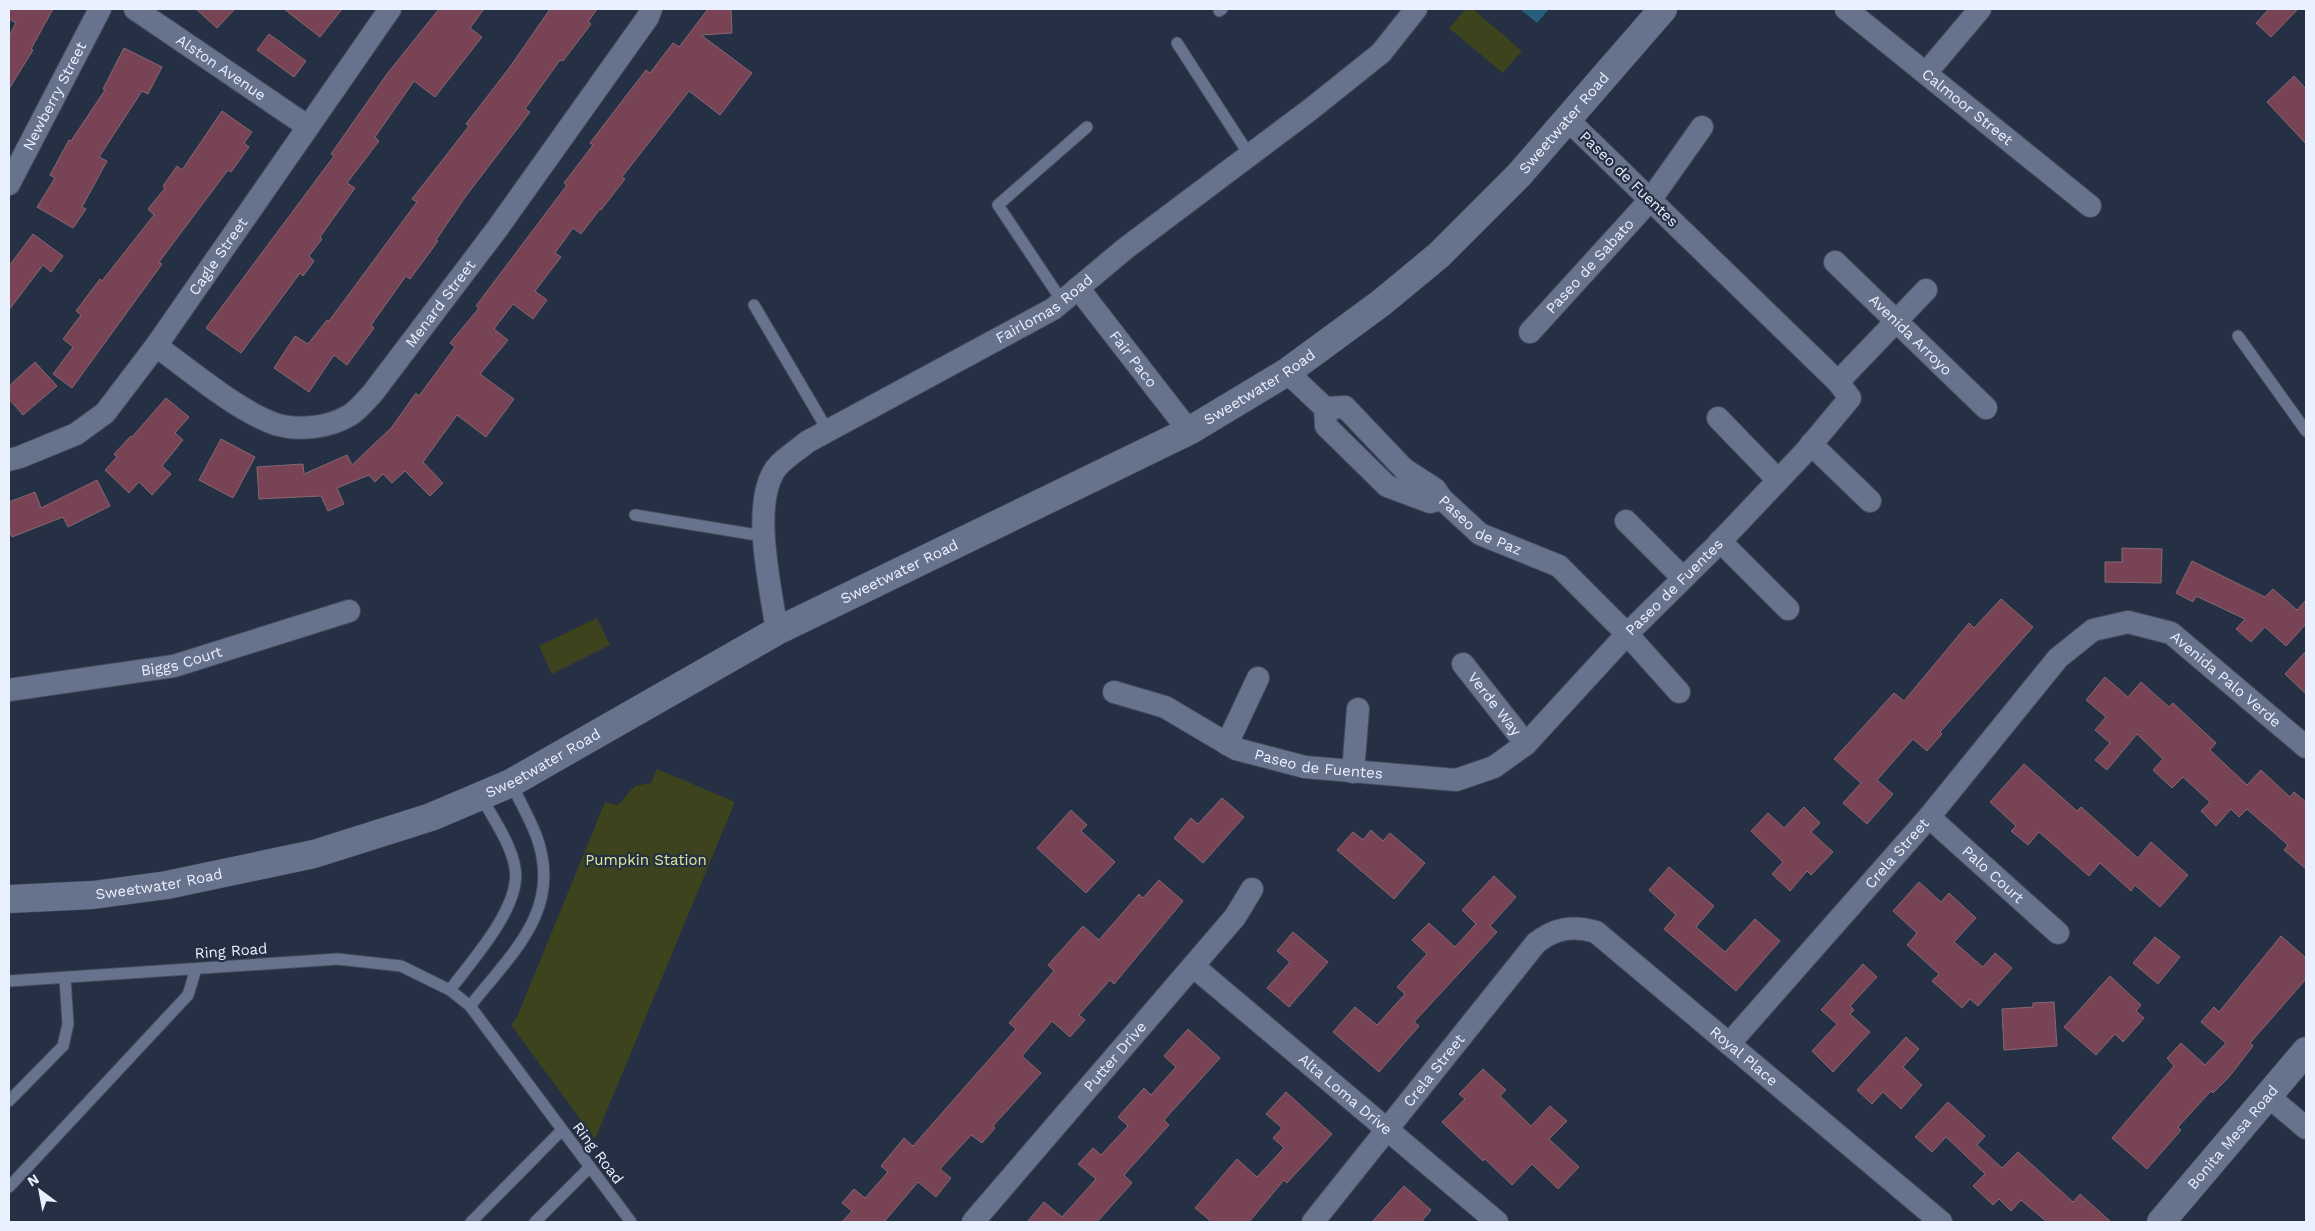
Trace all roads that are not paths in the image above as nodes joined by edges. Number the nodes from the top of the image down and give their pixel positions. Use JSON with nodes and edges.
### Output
{"nodes":[{"id":1,"x":100,"y":9,"type":"edge"},
{"id":2,"x":135,"y":9,"type":"edge"},
{"id":3,"x":390,"y":9,"type":"edge"},
{"id":4,"x":652,"y":9,"type":"edge"},
{"id":5,"x":1416,"y":9,"type":"edge"},
{"id":6,"x":1662,"y":9,"type":"edge"},
{"id":7,"x":1846,"y":9,"type":"edge"},
{"id":8,"x":1980,"y":9,"type":"edge"},
{"id":9,"x":1177,"y":43,"type":"dead end"},
{"id":10,"x":1926,"y":73,"type":"junction"},
{"id":11,"x":1568,"y":120,"type":"junction"},
{"id":12,"x":307,"y":126,"type":"junction"},
{"id":13,"x":1087,"y":127,"type":"dead end"},
{"id":14,"x":1702,"y":127,"type":"dead end"},
{"id":15,"x":1250,"y":156,"type":"junction"},
{"id":16,"x":9,"y":184,"type":"edge"},
{"id":17,"x":1651,"y":199,"type":"junction"},
{"id":18,"x":2090,"y":206,"type":"dead end"},
{"id":19,"x":1835,"y":262,"type":"dead end"},
{"id":20,"x":1926,"y":290,"type":"dead end"},
{"id":21,"x":1070,"y":295,"type":"junction"},
{"id":22,"x":754,"y":305,"type":"dead end"},
{"id":23,"x":1898,"y":322,"type":"junction"},
{"id":24,"x":1530,"y":332,"type":"dead end"},
{"id":25,"x":2238,"y":336,"type":"dead end"},
{"id":26,"x":156,"y":346,"type":"junction"},
{"id":27,"x":1287,"y":372,"type":"junction"},
{"id":28,"x":1838,"y":382,"type":"junction"},
{"id":29,"x":1986,"y":408,"type":"dead end"},
{"id":30,"x":1718,"y":418,"type":"dead end"},
{"id":31,"x":828,"y":430,"type":"junction"},
{"id":32,"x":1188,"y":431,"type":"junction"},
{"id":33,"x":2306,"y":431,"type":"edge"},
{"id":34,"x":1811,"y":444,"type":"junction"},
{"id":35,"x":9,"y":460,"type":"edge"},
{"id":36,"x":1778,"y":480,"type":"junction"},
{"id":37,"x":1870,"y":501,"type":"dead end"},
{"id":38,"x":635,"y":515,"type":"dead end"},
{"id":39,"x":1626,"y":521,"type":"dead end"},
{"id":40,"x":763,"y":536,"type":"junction"},
{"id":41,"x":1720,"y":541,"type":"junction"},
{"id":42,"x":1683,"y":578,"type":"junction"},
{"id":43,"x":1788,"y":609,"type":"dead end"},
{"id":44,"x":349,"y":611,"type":"dead end"},
{"id":45,"x":777,"y":631,"type":"junction"},
{"id":46,"x":1627,"y":634,"type":"junction"},
{"id":47,"x":2058,"y":658,"type":"joint"},
{"id":48,"x":1463,"y":664,"type":"dead end"},
{"id":49,"x":1258,"y":678,"type":"dead end"},
{"id":50,"x":9,"y":690,"type":"edge"},
{"id":51,"x":1114,"y":692,"type":"dead end"},
{"id":52,"x":1679,"y":692,"type":"dead end"},
{"id":53,"x":1358,"y":709,"type":"dead end"},
{"id":54,"x":1227,"y":744,"type":"junction"},
{"id":55,"x":1526,"y":744,"type":"junction"},
{"id":56,"x":2306,"y":747,"type":"edge"},
{"id":57,"x":1353,"y":772,"type":"junction"},
{"id":58,"x":511,"y":782,"type":"junction"},
{"id":59,"x":481,"y":796,"type":"junction"},
{"id":60,"x":1929,"y":817,"type":"junction"},
{"id":61,"x":1252,"y":888,"type":"dead end"},
{"id":62,"x":9,"y":899,"type":"edge"},
{"id":63,"x":2058,"y":932,"type":"dead end"},
{"id":64,"x":1536,"y":942,"type":"joint"},
{"id":65,"x":1193,"y":966,"type":"junction"},
{"id":66,"x":196,"y":969,"type":"junction"},
{"id":67,"x":65,"y":978,"type":"junction"},
{"id":68,"x":9,"y":981,"type":"edge"},
{"id":69,"x":450,"y":990,"type":"junction"},
{"id":70,"x":470,"y":1006,"type":"junction"},
{"id":71,"x":1729,"y":1044,"type":"junction"},
{"id":72,"x":2306,"y":1051,"type":"edge"},
{"id":73,"x":2268,"y":1096,"type":"junction"},
{"id":74,"x":9,"y":1101,"type":"edge"},
{"id":75,"x":2306,"y":1128,"type":"edge"},
{"id":76,"x":1388,"y":1129,"type":"junction"},
{"id":77,"x":562,"y":1130,"type":"junction"},
{"id":78,"x":590,"y":1167,"type":"junction"},
{"id":79,"x":9,"y":1187,"type":"edge"},
{"id":80,"x":471,"y":1222,"type":"edge"},
{"id":81,"x":535,"y":1222,"type":"edge"},
{"id":82,"x":631,"y":1222,"type":"edge"},
{"id":83,"x":974,"y":1222,"type":"edge"},
{"id":84,"x":1313,"y":1222,"type":"edge"},
{"id":85,"x":1497,"y":1222,"type":"edge"},
{"id":86,"x":1941,"y":1222,"type":"edge"},
{"id":87,"x":2161,"y":1222,"type":"edge"}],
"edges":[{"from":1,"to":16,"type":"street","name":"Newberry Street"},
{"from":2,"to":12,"type":"street","name":"Alston Avenue"},
{"from":3,"to":12,"type":"street","name":"Cagle Street"},
{"from":4,"to":26,"type":"street","name":"Menard Street"},
{"from":5,"to":15,"type":"street","name":"Fairlomas Road"},
{"from":6,"to":11,"type":"main road","name":"Sweetwater Road"},
{"from":7,"to":10,"type":"street","name":"Calmoor Street"},
{"from":8,"to":10,"type":"street"},
{"from":9,"to":15,"type":"lane"},
{"from":10,"to":18,"type":"street","name":"Calmoor Street"},
{"from":11,"to":17,"type":"street","name":"Paseo de Fuentes"},
{"from":11,"to":27,"type":"main road","name":"Sweetwater Road"},
{"from":12,"to":26,"type":"street","name":"Cagle Street"},
{"from":13,"to":21,"type":"lane"},
{"from":14,"to":17,"type":"street","name":"Paseo de Sabato"},
{"from":15,"to":21,"type":"street","name":"Fairlomas Road"},
{"from":17,"to":24,"type":"street","name":"Paseo de Sabato"},
{"from":17,"to":28,"type":"street","name":"Paseo de Fuentes"},
{"from":19,"to":23,"type":"street","name":"Avenida Arroyo"},
{"from":20,"to":23,"type":"street"},
{"from":21,"to":31,"type":"street","name":"Fairlomas Road"},
{"from":21,"to":32,"type":"street","name":"Fair Paco"},
{"from":22,"to":31,"type":"lane"},
{"from":23,"to":28,"type":"street"},
{"from":23,"to":29,"type":"street","name":"Avenida Arroyo"},
{"from":25,"to":33,"type":"lane"},
{"from":26,"to":35,"type":"street","name":"Cagle Street"},
{"from":27,"to":32,"type":"main road","name":"Sweetwater Road"},
{"from":27,"to":46,"type":"street","name":"Paseo de Paz"},
{"from":28,"to":34,"type":"street","name":"Paseo de Fuentes"},
{"from":30,"to":36,"type":"street"},
{"from":31,"to":40,"type":"street","name":"Fairlomas Road"},
{"from":32,"to":45,"type":"main road","name":"Sweetwater Road"},
{"from":34,"to":36,"type":"street","name":"Paseo de Fuentes"},
{"from":34,"to":37,"type":"street"},
{"from":36,"to":41,"type":"street","name":"Paseo de Fuentes"},
{"from":38,"to":40,"type":"lane"},
{"from":39,"to":42,"type":"street"},
{"from":40,"to":45,"type":"street","name":"Fairlomas Road"},
{"from":41,"to":42,"type":"street","name":"Paseo de Fuentes"},
{"from":41,"to":43,"type":"street"},
{"from":42,"to":46,"type":"street","name":"Paseo de Fuentes"},
{"from":44,"to":50,"type":"street","name":"Biggs Court"},
{"from":45,"to":58,"type":"main road","name":"Sweetwater Road"},
{"from":46,"to":52,"type":"street","name":"Paseo de Paz"},
{"from":46,"to":55,"type":"street","name":"Paseo de Fuentes"},
{"from":47,"to":56,"type":"street","name":"Avenida Palo Verde"},
{"from":47,"to":60,"type":"street","name":"Crela Street"},
{"from":48,"to":55,"type":"street","name":"Verde Way"},
{"from":49,"to":54,"type":"street"},
{"from":51,"to":54,"type":"street","name":"Paseo de Fuentes"},
{"from":53,"to":57,"type":"street"},
{"from":54,"to":57,"type":"street","name":"Paseo de Fuentes"},
{"from":55,"to":57,"type":"street","name":"Paseo de Fuentes"},
{"from":58,"to":59,"type":"main road","name":"Sweetwater Road"},
{"from":58,"to":70,"type":"lane"},
{"from":59,"to":62,"type":"main road","name":"Sweetwater Road"},
{"from":59,"to":69,"type":"lane"},
{"from":60,"to":63,"type":"street","name":"Palo Court"},
{"from":60,"to":71,"type":"street","name":"Crela Street"},
{"from":61,"to":65,"type":"street","name":"Putter Drive"},
{"from":64,"to":71,"type":"street","name":"Royal Place"},
{"from":64,"to":76,"type":"street","name":"Crela Street"},
{"from":65,"to":76,"type":"street","name":"Alta Loma Drive"},
{"from":65,"to":83,"type":"street","name":"Putter Drive"},
{"from":66,"to":67,"type":"lane","name":"Ring Road"},
{"from":66,"to":69,"type":"lane","name":"Ring Road"},
{"from":66,"to":79,"type":"lane"},
{"from":67,"to":68,"type":"lane","name":"Ring Road"},
{"from":67,"to":74,"type":"lane"},
{"from":69,"to":70,"type":"lane","name":"Ring Road"},
{"from":70,"to":77,"type":"lane","name":"Ring Road"},
{"from":71,"to":86,"type":"street","name":"Royal Place"},
{"from":72,"to":73,"type":"main road","name":"Bonita Mesa Road"},
{"from":73,"to":75,"type":"street"},
{"from":73,"to":87,"type":"main road","name":"Bonita Mesa Road"},
{"from":76,"to":84,"type":"street","name":"Crela Street"},
{"from":76,"to":85,"type":"street","name":"Alta Loma Drive"},
{"from":77,"to":78,"type":"lane","name":"Ring Road"},
{"from":77,"to":80,"type":"lane"},
{"from":78,"to":81,"type":"lane"},
{"from":78,"to":82,"type":"lane","name":"Ring Road"}]}
